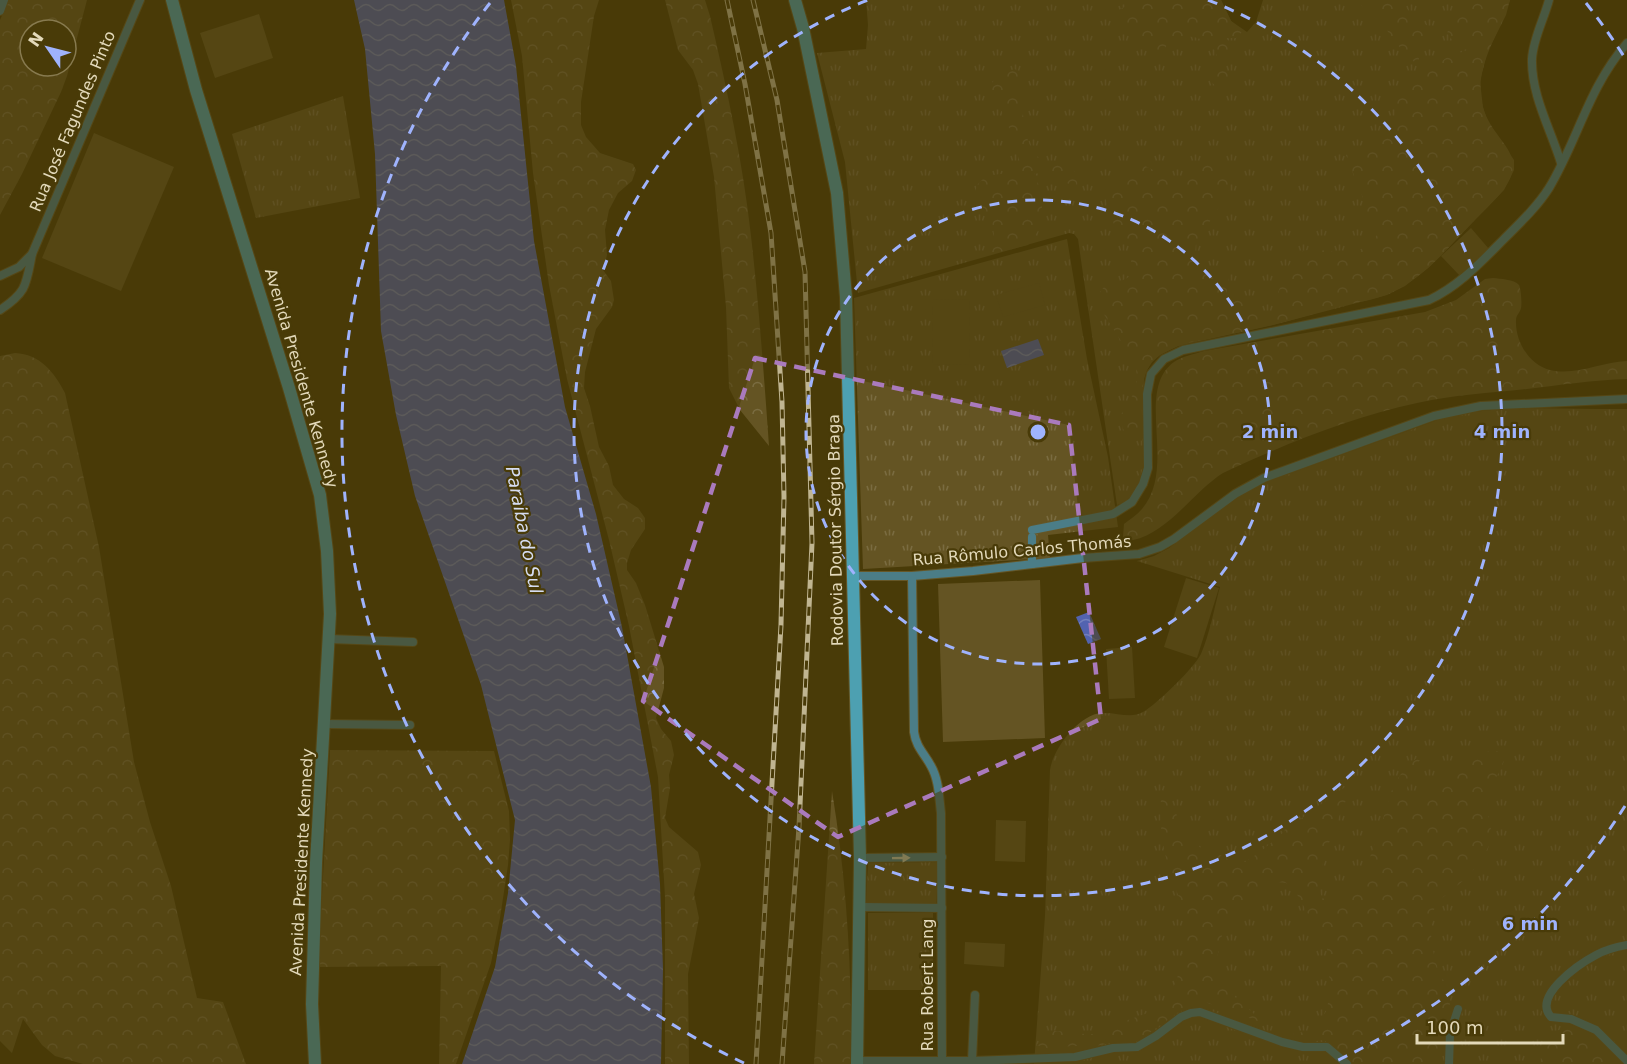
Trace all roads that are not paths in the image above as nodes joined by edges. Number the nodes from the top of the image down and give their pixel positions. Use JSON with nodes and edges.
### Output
{"nodes":[{"id":1,"x":4,"y":0,"type":"edge"},
{"id":2,"x":140,"y":0,"type":"edge"},
{"id":3,"x":172,"y":0,"type":"edge"},
{"id":4,"x":795,"y":0,"type":"edge"},
{"id":5,"x":1549,"y":0,"type":"edge"},
{"id":6,"x":0,"y":11,"type":"edge"},
{"id":7,"x":1627,"y":43,"type":"edge"},
{"id":8,"x":1561,"y":164,"type":"junction"},
{"id":9,"x":32,"y":254,"type":"junction"},
{"id":10,"x":0,"y":276,"type":"edge"},
{"id":11,"x":0,"y":310,"type":"edge"},
{"id":12,"x":1627,"y":399,"type":"edge"},
{"id":13,"x":1032,"y":564,"type":"junction"},
{"id":14,"x":852,"y":576,"type":"junction"},
{"id":15,"x":912,"y":576,"type":"junction"},
{"id":16,"x":329,"y":639,"type":"junction"},
{"id":17,"x":413,"y":642,"type":"dead end"},
{"id":18,"x":325,"y":724,"type":"junction"},
{"id":19,"x":410,"y":725,"type":"dead end"},
{"id":20,"x":942,"y":857,"type":"junction"},
{"id":21,"x":860,"y":858,"type":"junction"},
{"id":22,"x":861,"y":907,"type":"junction"},
{"id":23,"x":942,"y":908,"type":"junction"},
{"id":24,"x":1627,"y":945,"type":"edge"},
{"id":25,"x":975,"y":995,"type":"dead end"},
{"id":26,"x":1458,"y":1009,"type":"dead end"},
{"id":27,"x":1024,"y":1060,"type":"edge"},
{"id":28,"x":1627,"y":1060,"type":"edge"},
{"id":29,"x":942,"y":1061,"type":"junction"},
{"id":30,"x":972,"y":1061,"type":"junction"},
{"id":31,"x":857,"y":1063,"type":"edge"},
{"id":32,"x":315,"y":1064,"type":"edge"},
{"id":33,"x":1347,"y":1064,"type":"edge"},
{"id":34,"x":1449,"y":1064,"type":"edge"}],
"edges":[{"from":1,"to":6,"type":"street"},
{"from":2,"to":9,"type":"street","name":"Rua José Fagundes Pinto"},
{"from":3,"to":16,"type":"main road","name":"Avenida Presidente Kennedy"},
{"from":4,"to":14,"type":"main road","name":"Rodovia Doutor Sérgio Braga"},
{"from":5,"to":8,"type":"street"},
{"from":7,"to":8,"type":"street"},
{"from":8,"to":13,"type":"street"},
{"from":9,"to":10,"type":"street","name":"Rua José Fagundes Pinto"},
{"from":9,"to":11,"type":"street","name":"Rua José Fagundes Pinto"},
{"from":12,"to":13,"type":"street","name":"Rua Rômulo Carlos Thomás"},
{"from":13,"to":15,"type":"street","name":"Rua Rômulo Carlos Thomás"},
{"from":14,"to":15,"type":"street","name":"Rua Rômulo Carlos Thomás"},
{"from":14,"to":21,"type":"main road","name":"Rodovia Doutor Sérgio Braga"},
{"from":15,"to":20,"type":"street","name":"Rua Robert Lang"},
{"from":16,"to":17,"type":"street"},
{"from":16,"to":18,"type":"main road","name":"Avenida Presidente Kennedy"},
{"from":18,"to":19,"type":"street"},
{"from":18,"to":32,"type":"main road","name":"Avenida Presidente Kennedy"},
{"from":21,"to":20,"type":"street","one_way":true},
{"from":20,"to":23,"type":"street","name":"Rua Robert Lang"},
{"from":21,"to":22,"type":"main road","name":"Rodovia Doutor Sérgio Braga"},
{"from":22,"to":23,"type":"street"},
{"from":22,"to":31,"type":"main road","name":"Rodovia Doutor Sérgio Braga"},
{"from":23,"to":29,"type":"street","name":"Rua Robert Lang"},
{"from":24,"to":28,"type":"street"},
{"from":25,"to":30,"type":"street"},
{"from":26,"to":34,"type":"street"},
{"from":27,"to":30,"type":"street"},
{"from":27,"to":33,"type":"street"},
{"from":29,"to":30,"type":"street"},
{"from":29,"to":31,"type":"street"}]}
